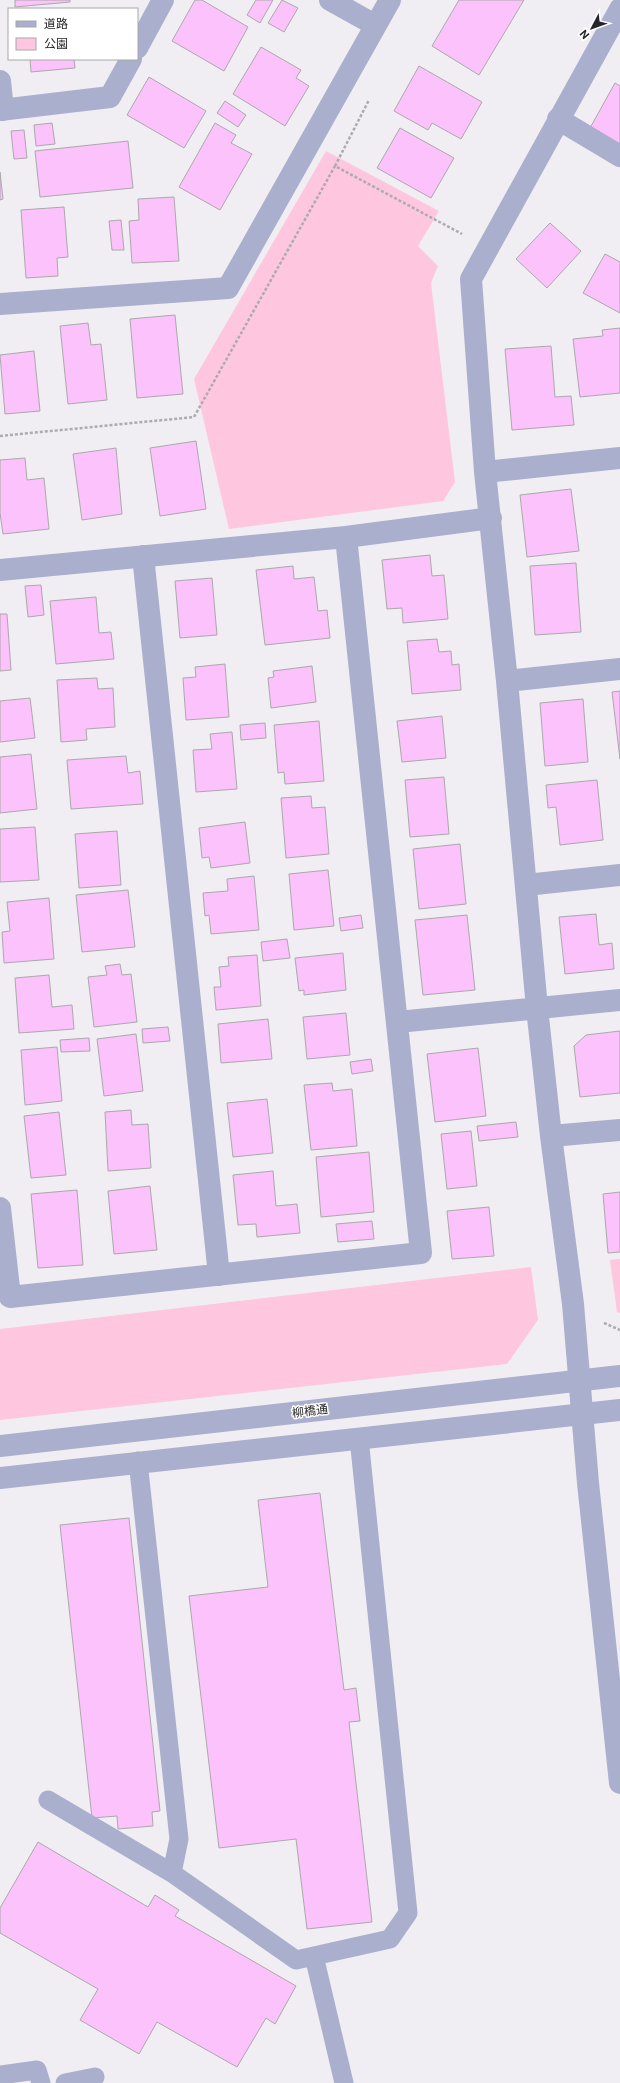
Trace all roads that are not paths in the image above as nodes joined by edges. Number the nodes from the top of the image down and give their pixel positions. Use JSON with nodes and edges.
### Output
{"nodes":[{"id":1,"x":163,"y":0,"type":"edge"},
{"id":2,"x":330,"y":0,"type":"edge"},
{"id":3,"x":390,"y":0,"type":"edge"},
{"id":4,"x":620,"y":9,"type":"edge"},
{"id":5,"x":375,"y":25,"type":"junction"},
{"id":6,"x":138,"y":46,"type":"edge"},
{"id":7,"x":130,"y":60,"type":"edge"},
{"id":8,"x":0,"y":81,"type":"edge"},
{"id":9,"x":2,"y":110,"type":"edge"},
{"id":10,"x":558,"y":119,"type":"junction"},
{"id":11,"x":620,"y":156,"type":"edge"},
{"id":12,"x":0,"y":304,"type":"edge"},
{"id":13,"x":620,"y":458,"type":"edge"},
{"id":14,"x":485,"y":472,"type":"junction"},
{"id":15,"x":491,"y":518,"type":"junction"},
{"id":16,"x":346,"y":537,"type":"junction"},
{"id":17,"x":143,"y":556,"type":"junction"},
{"id":18,"x":0,"y":570,"type":"edge"},
{"id":19,"x":620,"y":669,"type":"edge"},
{"id":20,"x":507,"y":681,"type":"junction"},
{"id":21,"x":620,"y":875,"type":"edge"},
{"id":22,"x":526,"y":885,"type":"junction"},
{"id":23,"x":620,"y":1000,"type":"edge"},
{"id":24,"x":537,"y":1008,"type":"junction"},
{"id":25,"x":398,"y":1022,"type":"junction"},
{"id":26,"x":620,"y":1130,"type":"edge"},
{"id":27,"x":550,"y":1136,"type":"junction"},
{"id":28,"x":0,"y":1208,"type":"edge"},
{"id":29,"x":219,"y":1275,"type":"junction"},
{"id":30,"x":620,"y":1376,"type":"edge"},
{"id":31,"x":579,"y":1381,"type":"junction"},
{"id":32,"x":620,"y":1410,"type":"edge"},
{"id":33,"x":582,"y":1414,"type":"junction"},
{"id":34,"x":359,"y":1438,"type":"junction"},
{"id":35,"x":0,"y":1446,"type":"edge"},
{"id":36,"x":138,"y":1461,"type":"junction"},
{"id":37,"x":0,"y":1478,"type":"edge"},
{"id":38,"x":620,"y":1783,"type":"edge"},
{"id":39,"x":48,"y":1800,"type":"dead end"},
{"id":40,"x":172,"y":1873,"type":"junction"},
{"id":41,"x":314,"y":1956,"type":"junction"},
{"id":42,"x":0,"y":2075,"type":"edge"},
{"id":43,"x":95,"y":2077,"type":"dead end"},
{"id":44,"x":41,"y":2083,"type":"edge"},
{"id":45,"x":65,"y":2083,"type":"edge"},
{"id":46,"x":344,"y":2083,"type":"edge"}],
"edges":[{"from":1,"to":6,"type":"street"},
{"from":2,"to":5,"type":"street"},
{"from":3,"to":5,"type":"street"},
{"from":4,"to":10,"type":"street"},
{"from":5,"to":12,"type":"street"},
{"from":7,"to":9,"type":"street"},
{"from":8,"to":9,"type":"street"},
{"from":10,"to":11,"type":"street"},
{"from":10,"to":14,"type":"street"},
{"from":13,"to":14,"type":"street"},
{"from":14,"to":15,"type":"street"},
{"from":15,"to":16,"type":"street"},
{"from":15,"to":20,"type":"street"},
{"from":16,"to":17,"type":"street"},
{"from":16,"to":25,"type":"street"},
{"from":17,"to":18,"type":"street"},
{"from":17,"to":29,"type":"street"},
{"from":19,"to":20,"type":"street"},
{"from":20,"to":22,"type":"street"},
{"from":21,"to":22,"type":"street"},
{"from":22,"to":24,"type":"street"},
{"from":23,"to":24,"type":"street"},
{"from":24,"to":25,"type":"street"},
{"from":24,"to":27,"type":"street"},
{"from":25,"to":29,"type":"street"},
{"from":26,"to":27,"type":"street"},
{"from":27,"to":31,"type":"street"},
{"from":28,"to":29,"type":"street"},
{"from":30,"to":31,"type":"street","name":"柳橋通"},
{"from":31,"to":33,"type":"street"},
{"from":31,"to":35,"type":"street","name":"柳橋通"},
{"from":32,"to":33,"type":"street"},
{"from":33,"to":34,"type":"street"},
{"from":33,"to":38,"type":"street"},
{"from":34,"to":36,"type":"street"},
{"from":34,"to":41,"type":"lane"},
{"from":36,"to":37,"type":"street"},
{"from":36,"to":40,"type":"lane"},
{"from":39,"to":40,"type":"lane"},
{"from":40,"to":41,"type":"lane"},
{"from":41,"to":46,"type":"lane"},
{"from":42,"to":44,"type":"lane"},
{"from":43,"to":45,"type":"lane"}]}
